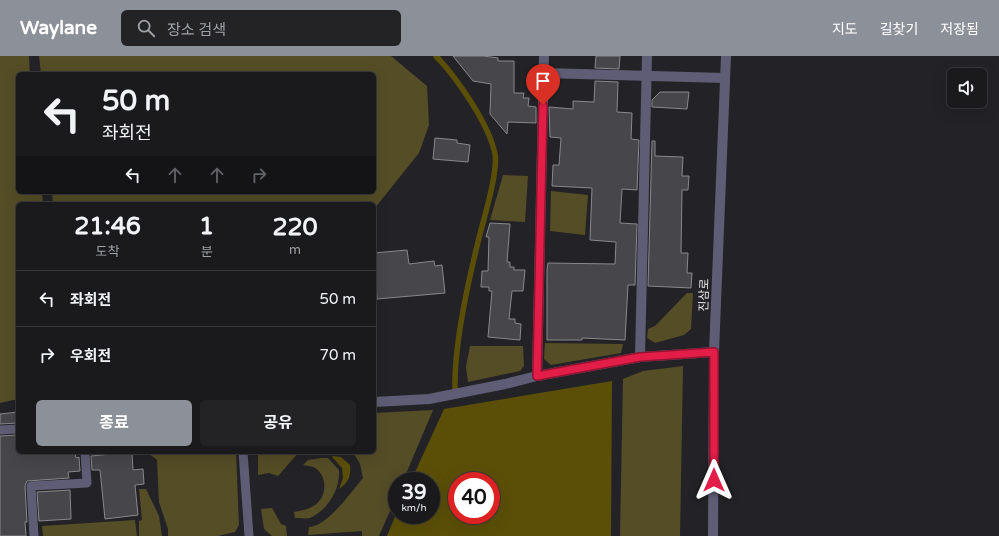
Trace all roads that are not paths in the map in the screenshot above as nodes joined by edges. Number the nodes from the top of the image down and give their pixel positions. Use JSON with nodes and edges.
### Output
{"nodes":[{"id":1,"x":544,"y":56,"type":"edge"},
{"id":2,"x":647,"y":56,"type":"edge"},
{"id":3,"x":726,"y":56,"type":"edge"},
{"id":4,"x":543,"y":73,"type":"junction"},
{"id":5,"x":647,"y":75,"type":"junction"},
{"id":6,"x":725,"y":78,"type":"junction"},
{"id":7,"x":714,"y":352,"type":"junction"},
{"id":8,"x":640,"y":357,"type":"junction"},
{"id":9,"x":537,"y":376,"type":"junction"},
{"id":10,"x":376,"y":402,"type":"edge"},
{"id":11,"x":16,"y":429,"type":"edge"},
{"id":12,"x":0,"y":430,"type":"edge"},
{"id":13,"x":85,"y":454,"type":"edge"},
{"id":14,"x":244,"y":454,"type":"edge"},
{"id":15,"x":34,"y":536,"type":"edge"},
{"id":16,"x":250,"y":536,"type":"edge"},
{"id":17,"x":713,"y":536,"type":"edge"}],
"edges":[{"from":1,"to":4,"type":"street"},
{"from":2,"to":5,"type":"street"},
{"from":3,"to":6,"type":"street","name":"진삼로"},
{"from":4,"to":5,"type":"street"},
{"from":4,"to":9,"type":"street"},
{"from":5,"to":6,"type":"street"},
{"from":5,"to":8,"type":"street"},
{"from":6,"to":7,"type":"street","name":"진삼로"},
{"from":7,"to":8,"type":"street"},
{"from":7,"to":17,"type":"street","name":"진삼로"},
{"from":8,"to":9,"type":"street"},
{"from":9,"to":10,"type":"street"},
{"from":11,"to":12,"type":"lane"},
{"from":13,"to":15,"type":"lane"},
{"from":14,"to":16,"type":"lane"}]}
